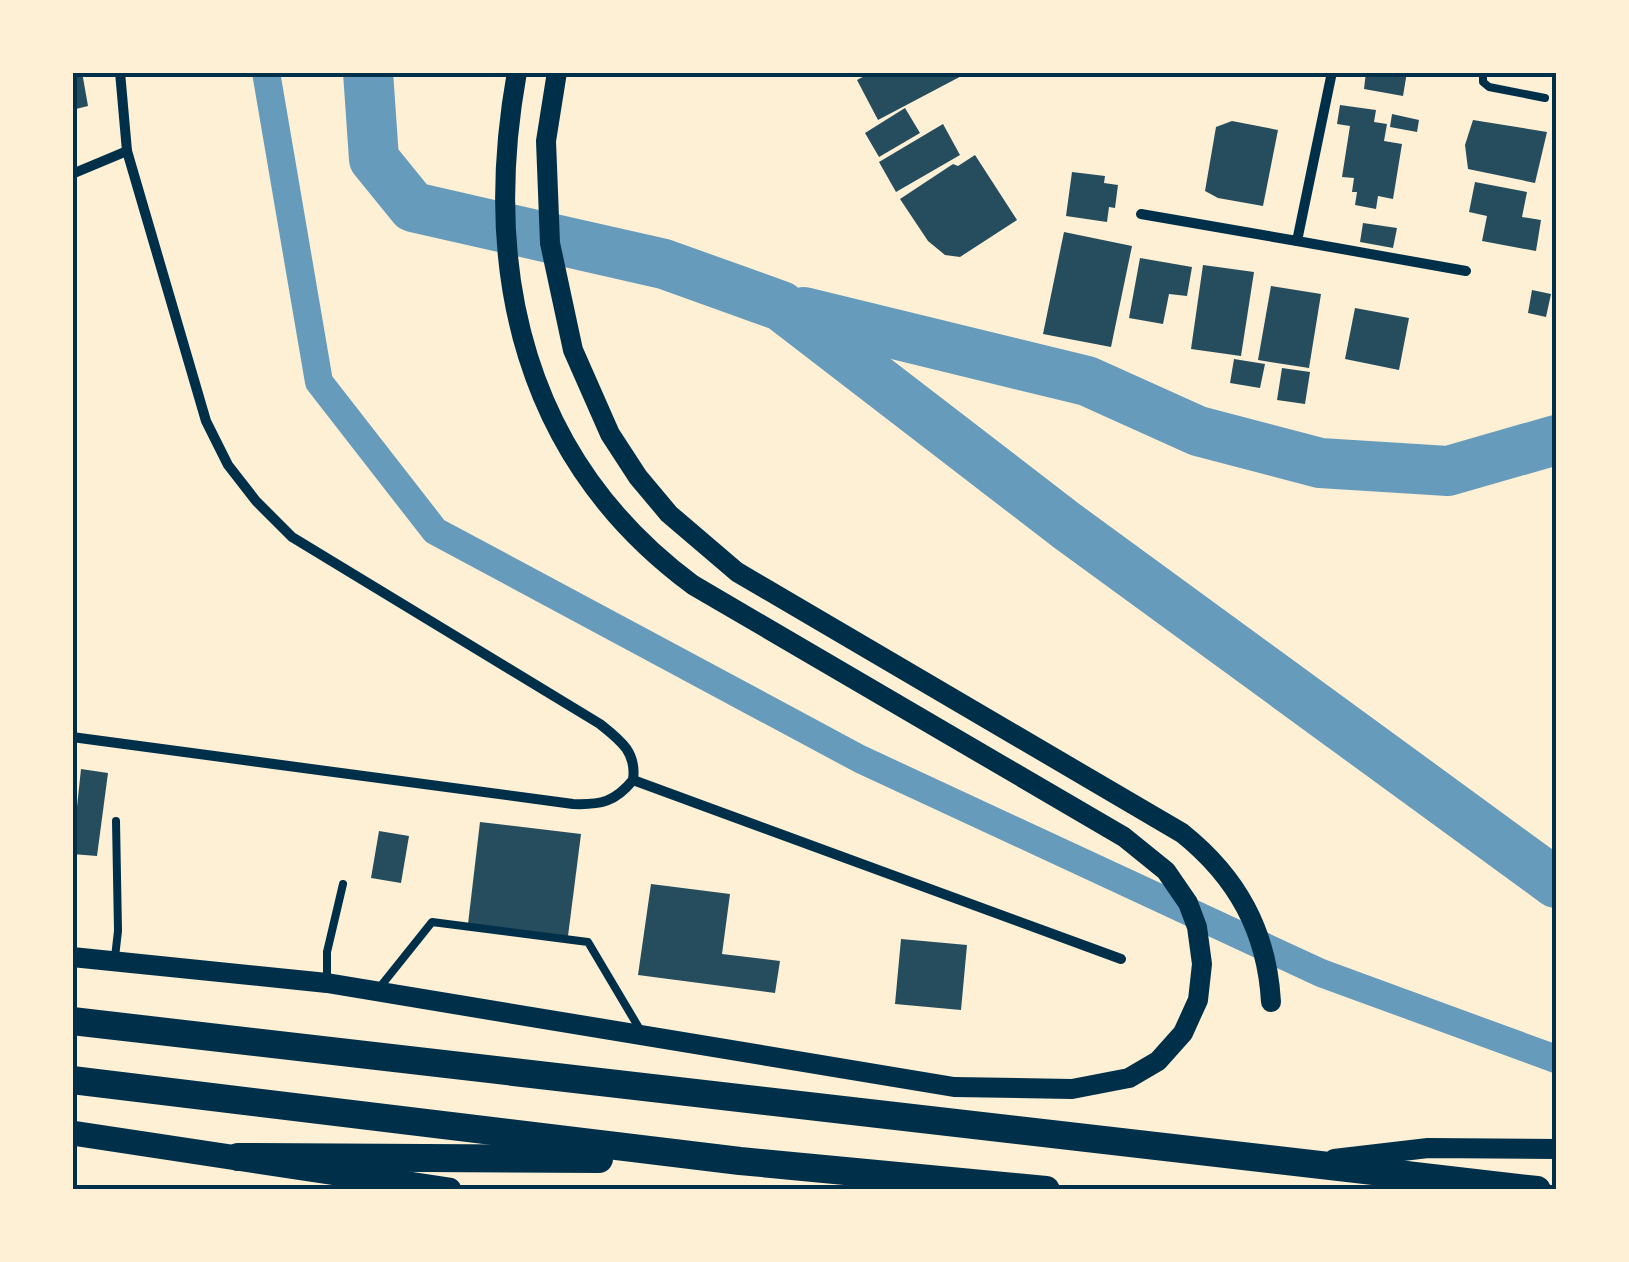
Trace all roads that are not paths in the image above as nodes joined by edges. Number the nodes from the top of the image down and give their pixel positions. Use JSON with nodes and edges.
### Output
{"nodes":[{"id":1,"x":120,"y":72,"type":"edge"},
{"id":2,"x":516,"y":72,"type":"edge"},
{"id":3,"x":556,"y":72,"type":"edge"},
{"id":4,"x":1332,"y":72,"type":"edge"},
{"id":5,"x":1483,"y":72,"type":"edge"},
{"id":6,"x":1545,"y":98,"type":"dead end"},
{"id":7,"x":127,"y":152,"type":"junction"},
{"id":8,"x":72,"y":174,"type":"edge"},
{"id":9,"x":1141,"y":214,"type":"dead end"},
{"id":10,"x":1297,"y":242,"type":"junction"},
{"id":11,"x":1466,"y":272,"type":"dead end"},
{"id":12,"x":72,"y":738,"type":"edge"},
{"id":13,"x":633,"y":780,"type":"junction"},
{"id":14,"x":116,"y":822,"type":"dead end"},
{"id":15,"x":343,"y":884,"type":"dead end"},
{"id":16,"x":72,"y":956,"type":"edge"},
{"id":17,"x":1120,"y":958,"type":"dead end"},
{"id":18,"x":114,"y":962,"type":"junction"},
{"id":19,"x":327,"y":983,"type":"junction"},
{"id":20,"x":377,"y":991,"type":"junction"},
{"id":21,"x":1270,"y":1002,"type":"dead end"},
{"id":22,"x":72,"y":1021,"type":"edge"},
{"id":23,"x":644,"y":1037,"type":"junction"},
{"id":24,"x":72,"y":1080,"type":"edge"},
{"id":25,"x":72,"y":1134,"type":"edge"},
{"id":26,"x":1556,"y":1149,"type":"edge"},
{"id":27,"x":238,"y":1157,"type":"junction"},
{"id":28,"x":740,"y":1161,"type":"junction"},
{"id":29,"x":1294,"y":1163,"type":"junction"},
{"id":30,"x":449,"y":1190,"type":"edge"},
{"id":31,"x":1046,"y":1190,"type":"edge"},
{"id":32,"x":1537,"y":1190,"type":"edge"}],
"edges":[{"from":1,"to":7,"type":"street"},
{"from":2,"to":23,"type":"main road"},
{"from":3,"to":21,"type":"main road"},
{"from":4,"to":10,"type":"street"},
{"from":5,"to":6,"type":"lane"},
{"from":7,"to":8,"type":"street"},
{"from":7,"to":13,"type":"street"},
{"from":9,"to":10,"type":"street"},
{"from":10,"to":11,"type":"street"},
{"from":12,"to":13,"type":"street"},
{"from":13,"to":17,"type":"street"},
{"from":14,"to":18,"type":"lane"},
{"from":15,"to":19,"type":"lane"},
{"from":16,"to":18,"type":"main road"},
{"from":18,"to":19,"type":"main road"},
{"from":19,"to":20,"type":"main road"},
{"from":20,"to":23,"type":"main road"},
{"from":20,"to":23,"type":"lane"},
{"from":22,"to":29,"type":"highway"},
{"from":24,"to":28,"type":"highway"},
{"from":25,"to":27,"type":"main road"},
{"from":26,"to":29,"type":"main road"},
{"from":27,"to":28,"type":"highway"},
{"from":27,"to":30,"type":"main road"},
{"from":28,"to":31,"type":"highway"},
{"from":29,"to":32,"type":"highway"}]}
